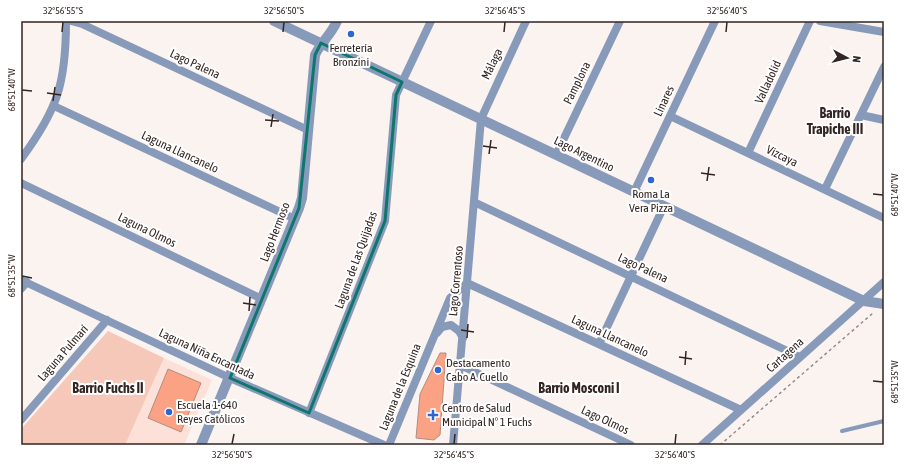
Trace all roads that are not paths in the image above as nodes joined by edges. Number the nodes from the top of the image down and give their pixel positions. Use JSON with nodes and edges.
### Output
{"nodes":[{"id":1,"x":66,"y":21,"type":"edge"},
{"id":2,"x":71,"y":21,"type":"edge"},
{"id":3,"x":274,"y":21,"type":"edge"},
{"id":4,"x":337,"y":21,"type":"edge"},
{"id":5,"x":431,"y":21,"type":"edge"},
{"id":6,"x":526,"y":21,"type":"edge"},
{"id":7,"x":620,"y":21,"type":"edge"},
{"id":8,"x":715,"y":21,"type":"edge"},
{"id":9,"x":810,"y":21,"type":"edge"},
{"id":10,"x":820,"y":21,"type":"edge"},
{"id":11,"x":884,"y":32,"type":"edge"},
{"id":12,"x":321,"y":43,"type":"junction"},
{"id":13,"x":884,"y":67,"type":"edge"},
{"id":14,"x":402,"y":82,"type":"junction"},
{"id":15,"x":54,"y":106,"type":"junction"},
{"id":16,"x":861,"y":115,"type":"junction"},
{"id":17,"x":670,"y":116,"type":"junction"},
{"id":18,"x":481,"y":119,"type":"junction"},
{"id":19,"x":884,"y":120,"type":"edge"},
{"id":20,"x":308,"y":130,"type":"junction"},
{"id":21,"x":748,"y":152,"type":"junction"},
{"id":22,"x":556,"y":155,"type":"junction"},
{"id":23,"x":21,"y":159,"type":"edge"},
{"id":24,"x":21,"y":183,"type":"edge"},
{"id":25,"x":825,"y":190,"type":"junction"},
{"id":26,"x":634,"y":192,"type":"junction"},
{"id":27,"x":474,"y":202,"type":"junction"},
{"id":28,"x":664,"y":206,"type":"junction"},
{"id":29,"x":884,"y":218,"type":"edge"},
{"id":30,"x":295,"y":219,"type":"junction"},
{"id":31,"x":631,"y":276,"type":"junction"},
{"id":32,"x":884,"y":282,"type":"edge"},
{"id":33,"x":467,"y":283,"type":"junction"},
{"id":34,"x":23,"y":284,"type":"edge"},
{"id":35,"x":262,"y":299,"type":"junction"},
{"id":36,"x":864,"y":301,"type":"junction"},
{"id":37,"x":884,"y":304,"type":"edge"},
{"id":38,"x":107,"y":320,"type":"junction"},
{"id":39,"x":463,"y":338,"type":"junction"},
{"id":40,"x":433,"y":339,"type":"junction"},
{"id":41,"x":599,"y":344,"type":"junction"},
{"id":42,"x":800,"y":357,"type":"junction"},
{"id":43,"x":460,"y":365,"type":"junction"},
{"id":44,"x":230,"y":378,"type":"junction"},
{"id":45,"x":741,"y":410,"type":"junction"},
{"id":46,"x":309,"y":413,"type":"junction"},
{"id":47,"x":21,"y":420,"type":"edge"},
{"id":48,"x":884,"y":421,"type":"edge"},
{"id":49,"x":842,"y":430,"type":"dead end"},
{"id":50,"x":201,"y":445,"type":"edge"},
{"id":51,"x":384,"y":445,"type":"edge"},
{"id":52,"x":389,"y":445,"type":"edge"},
{"id":53,"x":454,"y":445,"type":"edge"},
{"id":54,"x":631,"y":445,"type":"edge"},
{"id":55,"x":702,"y":445,"type":"edge"}],
"edges":[{"from":1,"to":15,"type":"street"},
{"from":2,"to":20,"type":"street","name":"Lago Palena"},
{"from":3,"to":12,"type":"street","name":"Lago Argentino"},
{"from":4,"to":12,"type":"street","name":"Lago Hermoso"},
{"from":5,"to":14,"type":"street","name":"Laguna de Las Quijadas"},
{"from":6,"to":18,"type":"street","name":"Málaga"},
{"from":7,"to":22,"type":"street","name":"Pamplona"},
{"from":8,"to":17,"type":"street","name":"Linares"},
{"from":9,"to":21,"type":"street","name":"Valladolid"},
{"from":10,"to":11,"type":"street"},
{"from":12,"to":14,"type":"street","name":"Lago Argentino"},
{"from":12,"to":20,"type":"street","name":"Lago Hermoso"},
{"from":13,"to":16,"type":"street"},
{"from":14,"to":18,"type":"street","name":"Lago Argentino"},
{"from":14,"to":46,"type":"street","name":"Laguna de Las Quijadas"},
{"from":15,"to":23,"type":"street"},
{"from":15,"to":30,"type":"street","name":"Laguna Llancanelo"},
{"from":16,"to":19,"type":"street"},
{"from":16,"to":25,"type":"street"},
{"from":17,"to":21,"type":"street","name":"Vizcaya"},
{"from":17,"to":26,"type":"street","name":"Linares"},
{"from":18,"to":22,"type":"street","name":"Lago Argentino"},
{"from":18,"to":27,"type":"street","name":"Lago Correntoso"},
{"from":20,"to":30,"type":"street","name":"Lago Hermoso"},
{"from":21,"to":25,"type":"street","name":"Vizcaya"},
{"from":22,"to":26,"type":"street","name":"Lago Argentino"},
{"from":24,"to":35,"type":"street","name":"Laguna Olmos"},
{"from":25,"to":29,"type":"street","name":"Vizcaya"},
{"from":26,"to":28,"type":"street","name":"Lago Argentino"},
{"from":27,"to":31,"type":"street","name":"Lago Palena"},
{"from":27,"to":33,"type":"street","name":"Lago Correntoso"},
{"from":28,"to":31,"type":"street"},
{"from":28,"to":36,"type":"street","name":"Lago Argentino"},
{"from":30,"to":35,"type":"street","name":"Lago Hermoso"},
{"from":31,"to":41,"type":"street"},
{"from":31,"to":42,"type":"street","name":"Lago Palena"},
{"from":32,"to":36,"type":"street","name":"Cartagena"},
{"from":33,"to":39,"type":"street","name":"Lago Correntoso"},
{"from":33,"to":40,"type":"street","name":"Laguna de la Esquina"},
{"from":33,"to":41,"type":"street","name":"Laguna Llancanelo"},
{"from":34,"to":38,"type":"street","name":"Laguna Niña Encantada"},
{"from":35,"to":44,"type":"street","name":"Lago Hermoso"},
{"from":36,"to":37,"type":"street","name":"Lago Argentino"},
{"from":36,"to":42,"type":"street","name":"Cartagena"},
{"from":38,"to":44,"type":"street","name":"Laguna Niña Encantada"},
{"from":38,"to":47,"type":"street","name":"Laguna Pulmarí"},
{"from":39,"to":40,"type":"street","name":"Laguna de la Esquina"},
{"from":39,"to":43,"type":"street","name":"Lago Correntoso"},
{"from":40,"to":52,"type":"street","name":"Laguna de la Esquina"},
{"from":41,"to":45,"type":"street","name":"Laguna Llancanelo"},
{"from":42,"to":45,"type":"street","name":"Cartagena"},
{"from":43,"to":53,"type":"street","name":"Lago Correntoso"},
{"from":43,"to":54,"type":"street","name":"Lago Olmos"},
{"from":44,"to":46,"type":"street","name":"Laguna Niña Encantada"},
{"from":44,"to":50,"type":"street","name":"Lago Hermoso"},
{"from":45,"to":55,"type":"street","name":"Cartagena"},
{"from":46,"to":51,"type":"street","name":"Laguna Niña Encantada"},
{"from":48,"to":49,"type":"lane"}]}
